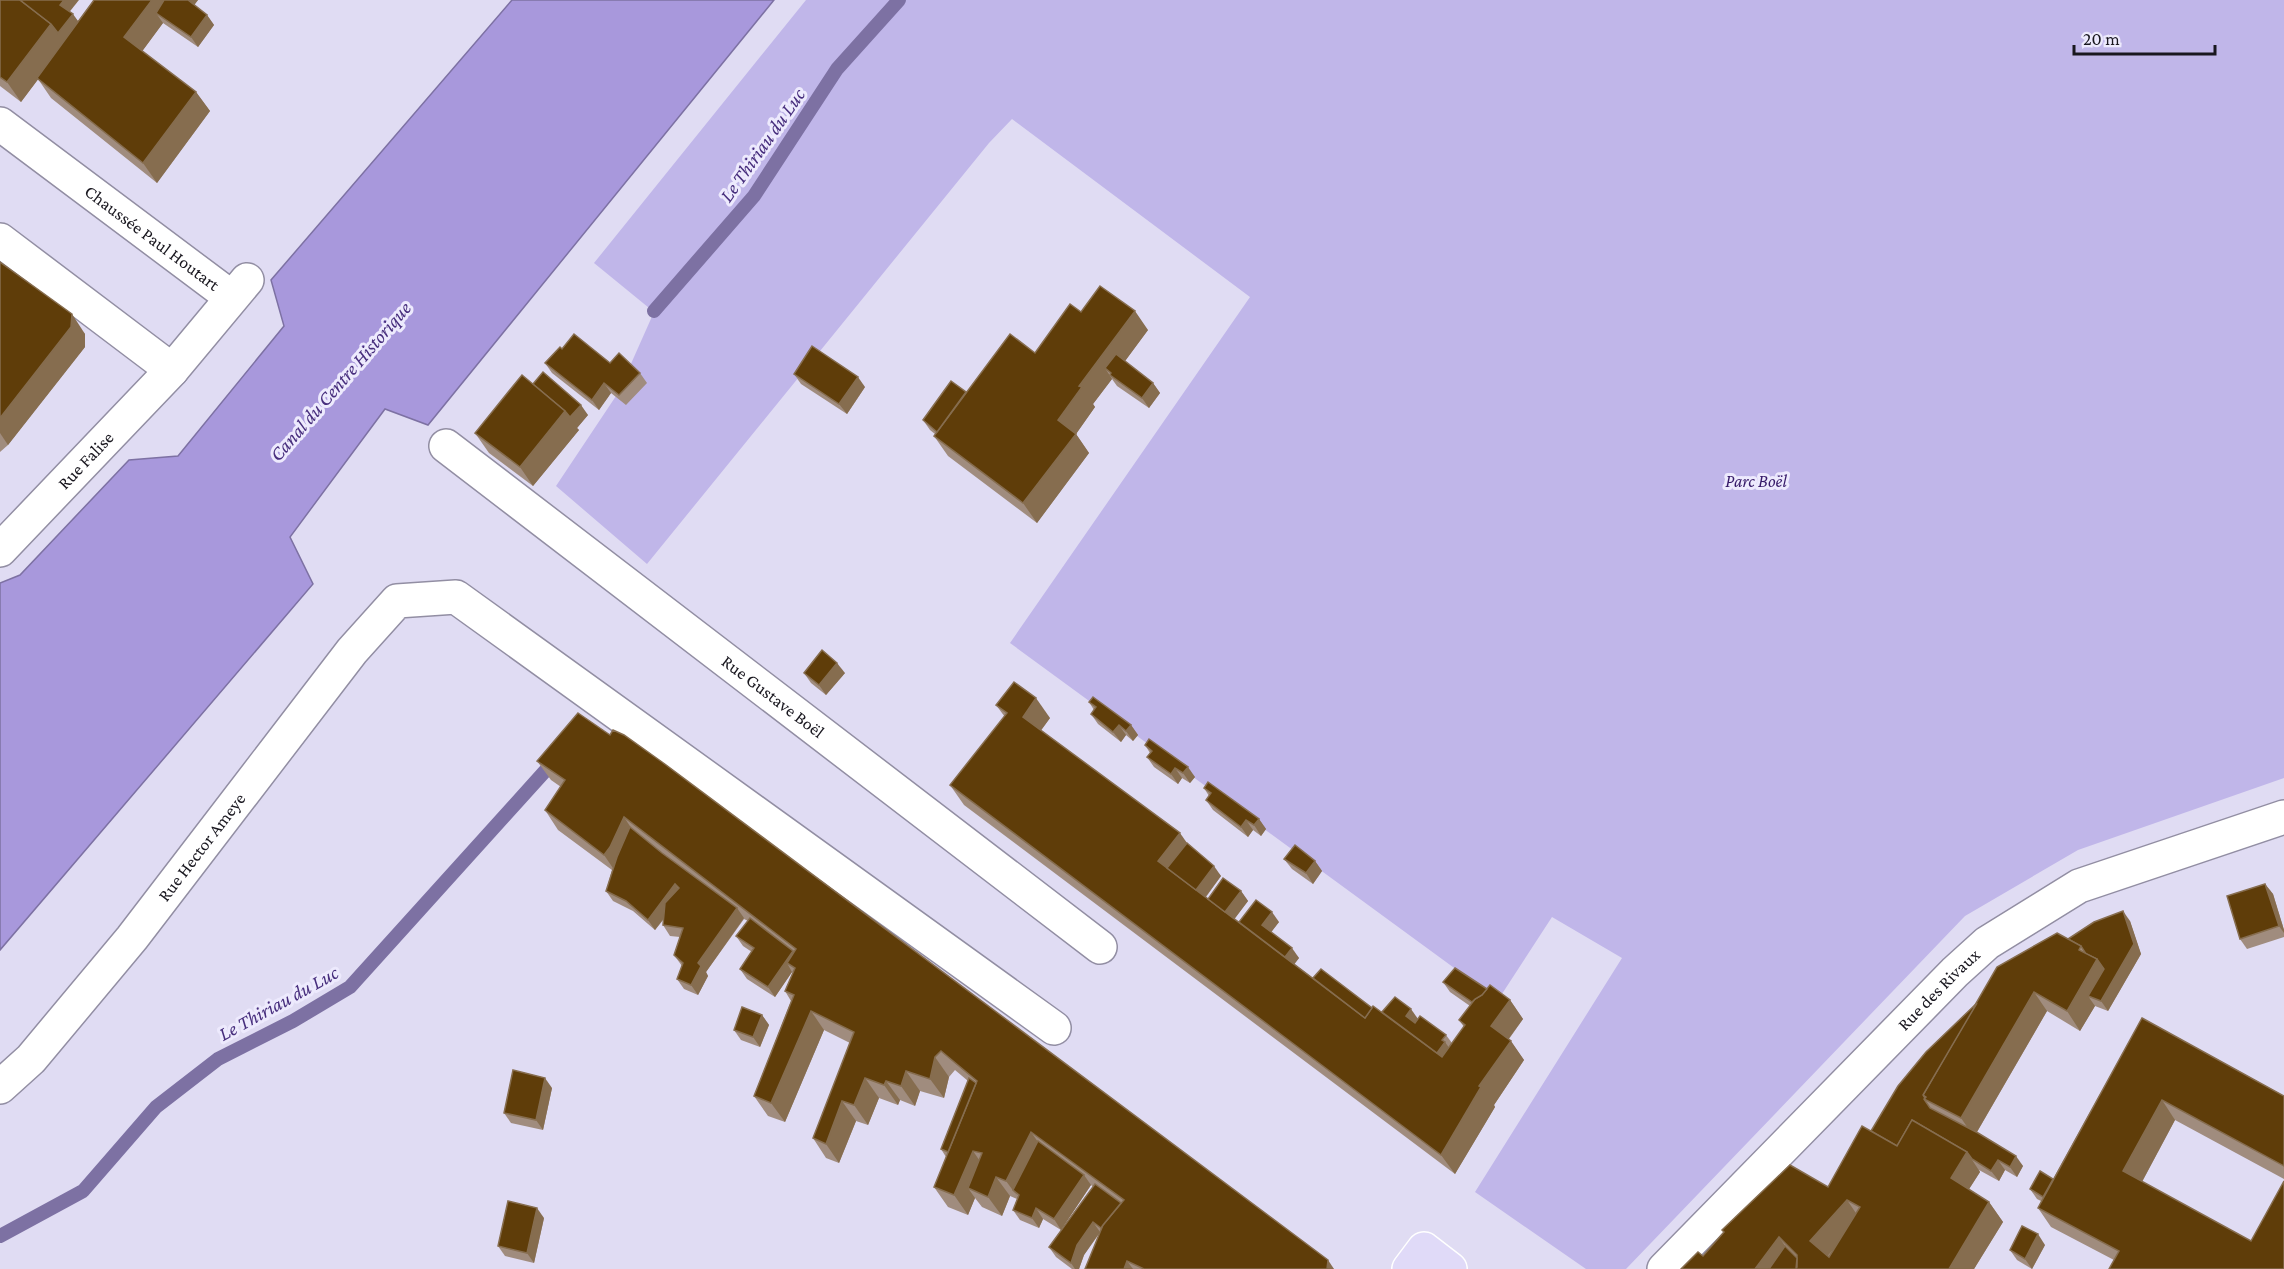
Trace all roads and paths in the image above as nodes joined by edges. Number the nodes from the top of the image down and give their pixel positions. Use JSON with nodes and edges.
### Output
{"nodes":[{"id":1,"x":0,"y":124,"type":"edge"},
{"id":2,"x":0,"y":240,"type":"edge"},
{"id":3,"x":172,"y":370,"type":"junction"},
{"id":4,"x":446,"y":446,"type":"dead end"},
{"id":5,"x":0,"y":550,"type":"edge"},
{"id":6,"x":2284,"y":817,"type":"edge"},
{"id":7,"x":1100,"y":947,"type":"dead end"},
{"id":8,"x":1054,"y":1028,"type":"dead end"},
{"id":9,"x":0,"y":1087,"type":"edge"},
{"id":10,"x":1416,"y":1259,"type":"edge"},
{"id":11,"x":1450,"y":1269,"type":"edge"},
{"id":12,"x":1664,"y":1269,"type":"edge"}],
"edges":[{"from":1,"to":3,"type":"street","name":"Chaussée Paul Houtart"},
{"from":2,"to":3,"type":"street"},
{"from":3,"to":5,"type":"street","name":"Rue Falise"},
{"from":4,"to":7,"type":"street","name":"Rue Gustave Boël"},
{"from":6,"to":12,"type":"street","name":"Rue des Rivaux"},
{"from":8,"to":9,"type":"street","name":"Rue Hector Ameye"},
{"from":10,"to":11,"type":"main road"}]}
